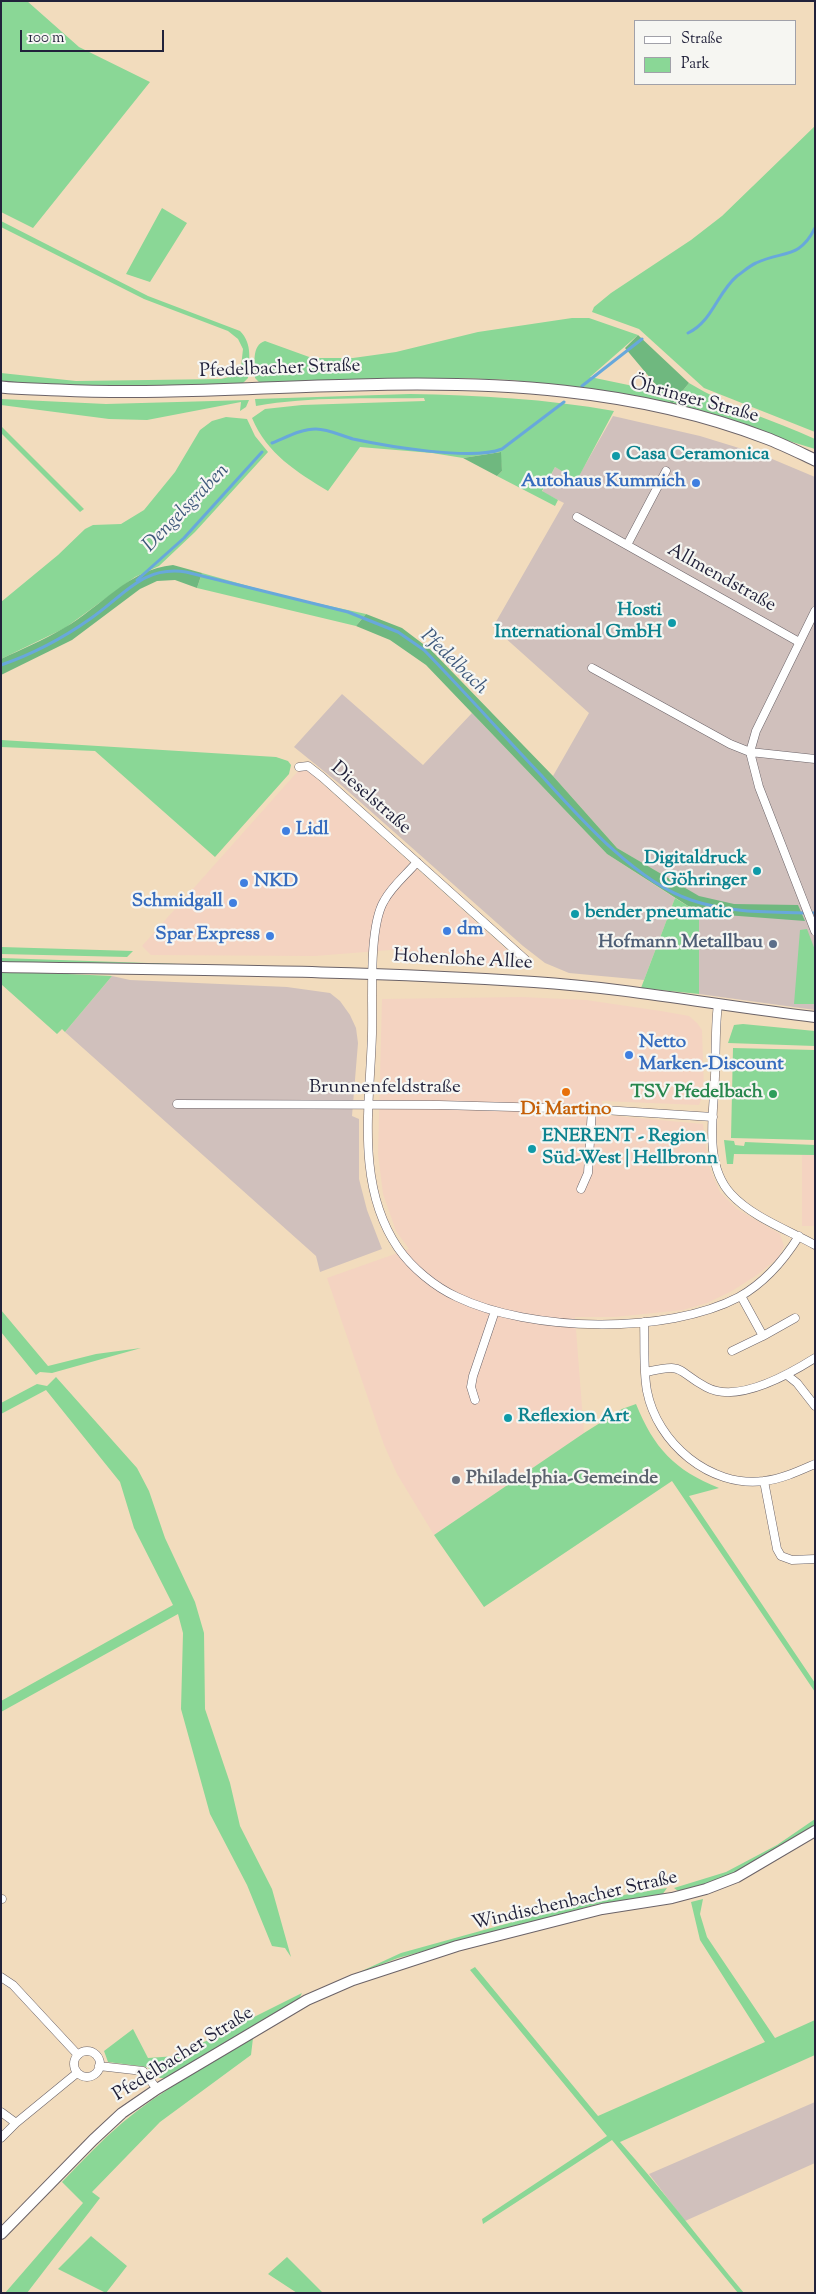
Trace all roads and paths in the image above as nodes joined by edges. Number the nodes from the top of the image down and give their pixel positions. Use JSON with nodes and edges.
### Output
{"nodes":[{"id":1,"x":1,"y":387,"type":"edge"},
{"id":2,"x":560,"y":390,"type":"joint"},
{"id":3,"x":815,"y":460,"type":"edge"},
{"id":4,"x":666,"y":471,"type":"dead end"},
{"id":5,"x":577,"y":517,"type":"dead end"},
{"id":6,"x":627,"y":545,"type":"junction"},
{"id":7,"x":815,"y":612,"type":"edge"},
{"id":8,"x":799,"y":642,"type":"junction"},
{"id":9,"x":592,"y":668,"type":"dead end"},
{"id":10,"x":750,"y":752,"type":"junction"},
{"id":11,"x":815,"y":759,"type":"edge"},
{"id":12,"x":299,"y":767,"type":"dead end"},
{"id":13,"x":417,"y":862,"type":"junction"},
{"id":14,"x":815,"y":931,"type":"edge"},
{"id":15,"x":526,"y":960,"type":"dead end"},
{"id":16,"x":1,"y":967,"type":"edge"},
{"id":17,"x":373,"y":975,"type":"junction"},
{"id":18,"x":718,"y":1004,"type":"junction"},
{"id":19,"x":815,"y":1017,"type":"edge"},
{"id":20,"x":177,"y":1104,"type":"dead end"},
{"id":21,"x":370,"y":1105,"type":"junction"},
{"id":22,"x":592,"y":1109,"type":"junction"},
{"id":23,"x":713,"y":1117,"type":"junction"},
{"id":24,"x":581,"y":1189,"type":"dead end"},
{"id":25,"x":799,"y":1236,"type":"junction"},
{"id":26,"x":815,"y":1245,"type":"edge"},
{"id":27,"x":741,"y":1296,"type":"junction"},
{"id":28,"x":495,"y":1311,"type":"junction"},
{"id":29,"x":795,"y":1318,"type":"dead end"},
{"id":30,"x":644,"y":1322,"type":"junction"},
{"id":31,"x":763,"y":1336,"type":"junction"},
{"id":32,"x":732,"y":1351,"type":"dead end"},
{"id":33,"x":815,"y":1358,"type":"edge"},
{"id":34,"x":646,"y":1372,"type":"junction"},
{"id":35,"x":787,"y":1375,"type":"junction"},
{"id":36,"x":475,"y":1400,"type":"dead end"},
{"id":37,"x":815,"y":1406,"type":"edge"},
{"id":38,"x":815,"y":1464,"type":"edge"},
{"id":39,"x":764,"y":1481,"type":"junction"},
{"id":40,"x":814,"y":1560,"type":"edge"},
{"id":41,"x":815,"y":1831,"type":"edge"},
{"id":42,"x":1,"y":1977,"type":"edge"},
{"id":43,"x":307,"y":2000,"type":"joint"},
{"id":44,"x":78,"y":2055,"type":"junction"},
{"id":45,"x":100,"y":2066,"type":"junction"},
{"id":46,"x":77,"y":2073,"type":"junction"},
{"id":47,"x":157,"y":2089,"type":"junction"},
{"id":48,"x":1,"y":2112,"type":"edge"},
{"id":49,"x":16,"y":2123,"type":"junction"},
{"id":50,"x":1,"y":2138,"type":"edge"},
{"id":51,"x":1,"y":2234,"type":"edge"}],
"edges":[{"from":1,"to":2,"type":"main road","name":"Pfedelbacher Straße"},
{"from":2,"to":3,"type":"main road","name":"Öhringer Straße"},
{"from":4,"to":6,"type":"street"},
{"from":5,"to":6,"type":"street","name":"Allmendstraße"},
{"from":6,"to":8,"type":"street","name":"Allmendstraße"},
{"from":7,"to":8,"type":"street"},
{"from":8,"to":10,"type":"street"},
{"from":9,"to":10,"type":"street"},
{"from":10,"to":11,"type":"street"},
{"from":10,"to":14,"type":"street"},
{"from":12,"to":13,"type":"street","name":"Dieselstraße"},
{"from":13,"to":15,"type":"street","name":"Dieselstraße"},
{"from":13,"to":17,"type":"street","name":"Dieselstraße"},
{"from":16,"to":17,"type":"street","name":"Hohenlohe Allee"},
{"from":17,"to":18,"type":"street","name":"Hohenlohe Allee"},
{"from":17,"to":21,"type":"street","name":"Dieselstraße"},
{"from":18,"to":19,"type":"street","name":"Hohenlohe Allee"},
{"from":18,"to":23,"type":"street"},
{"from":20,"to":21,"type":"street","name":"Brunnenfeldstraße"},
{"from":21,"to":22,"type":"street","name":"Brunnenfeldstraße"},
{"from":21,"to":28,"type":"street","name":"Dieselstraße"},
{"from":22,"to":23,"type":"street","name":"Brunnenfeldstraße"},
{"from":22,"to":24,"type":"street"},
{"from":23,"to":25,"type":"street"},
{"from":25,"to":26,"type":"street"},
{"from":25,"to":27,"type":"street","name":"Dieselstraße"},
{"from":27,"to":30,"type":"street","name":"Dieselstraße"},
{"from":27,"to":31,"type":"street"},
{"from":28,"to":30,"type":"street","name":"Dieselstraße"},
{"from":28,"to":36,"type":"street"},
{"from":29,"to":31,"type":"street"},
{"from":30,"to":34,"type":"street"},
{"from":31,"to":32,"type":"street"},
{"from":33,"to":35,"type":"street"},
{"from":34,"to":35,"type":"street"},
{"from":34,"to":39,"type":"street"},
{"from":35,"to":37,"type":"street"},
{"from":38,"to":39,"type":"street"},
{"from":39,"to":40,"type":"street"},
{"from":41,"to":43,"type":"street","name":"Windischenbacher Straße"},
{"from":42,"to":44,"type":"street"},
{"from":43,"to":47,"type":"street","name":"Pfedelbacher Straße"},
{"from":44,"to":45,"type":"street"},
{"from":44,"to":46,"type":"street"},
{"from":45,"to":46,"type":"street"},
{"from":45,"to":47,"type":"street"},
{"from":46,"to":49,"type":"street"},
{"from":47,"to":51,"type":"street","name":"Pfedelbacher Straße"},
{"from":48,"to":49,"type":"street"},
{"from":49,"to":50,"type":"street"}]}
